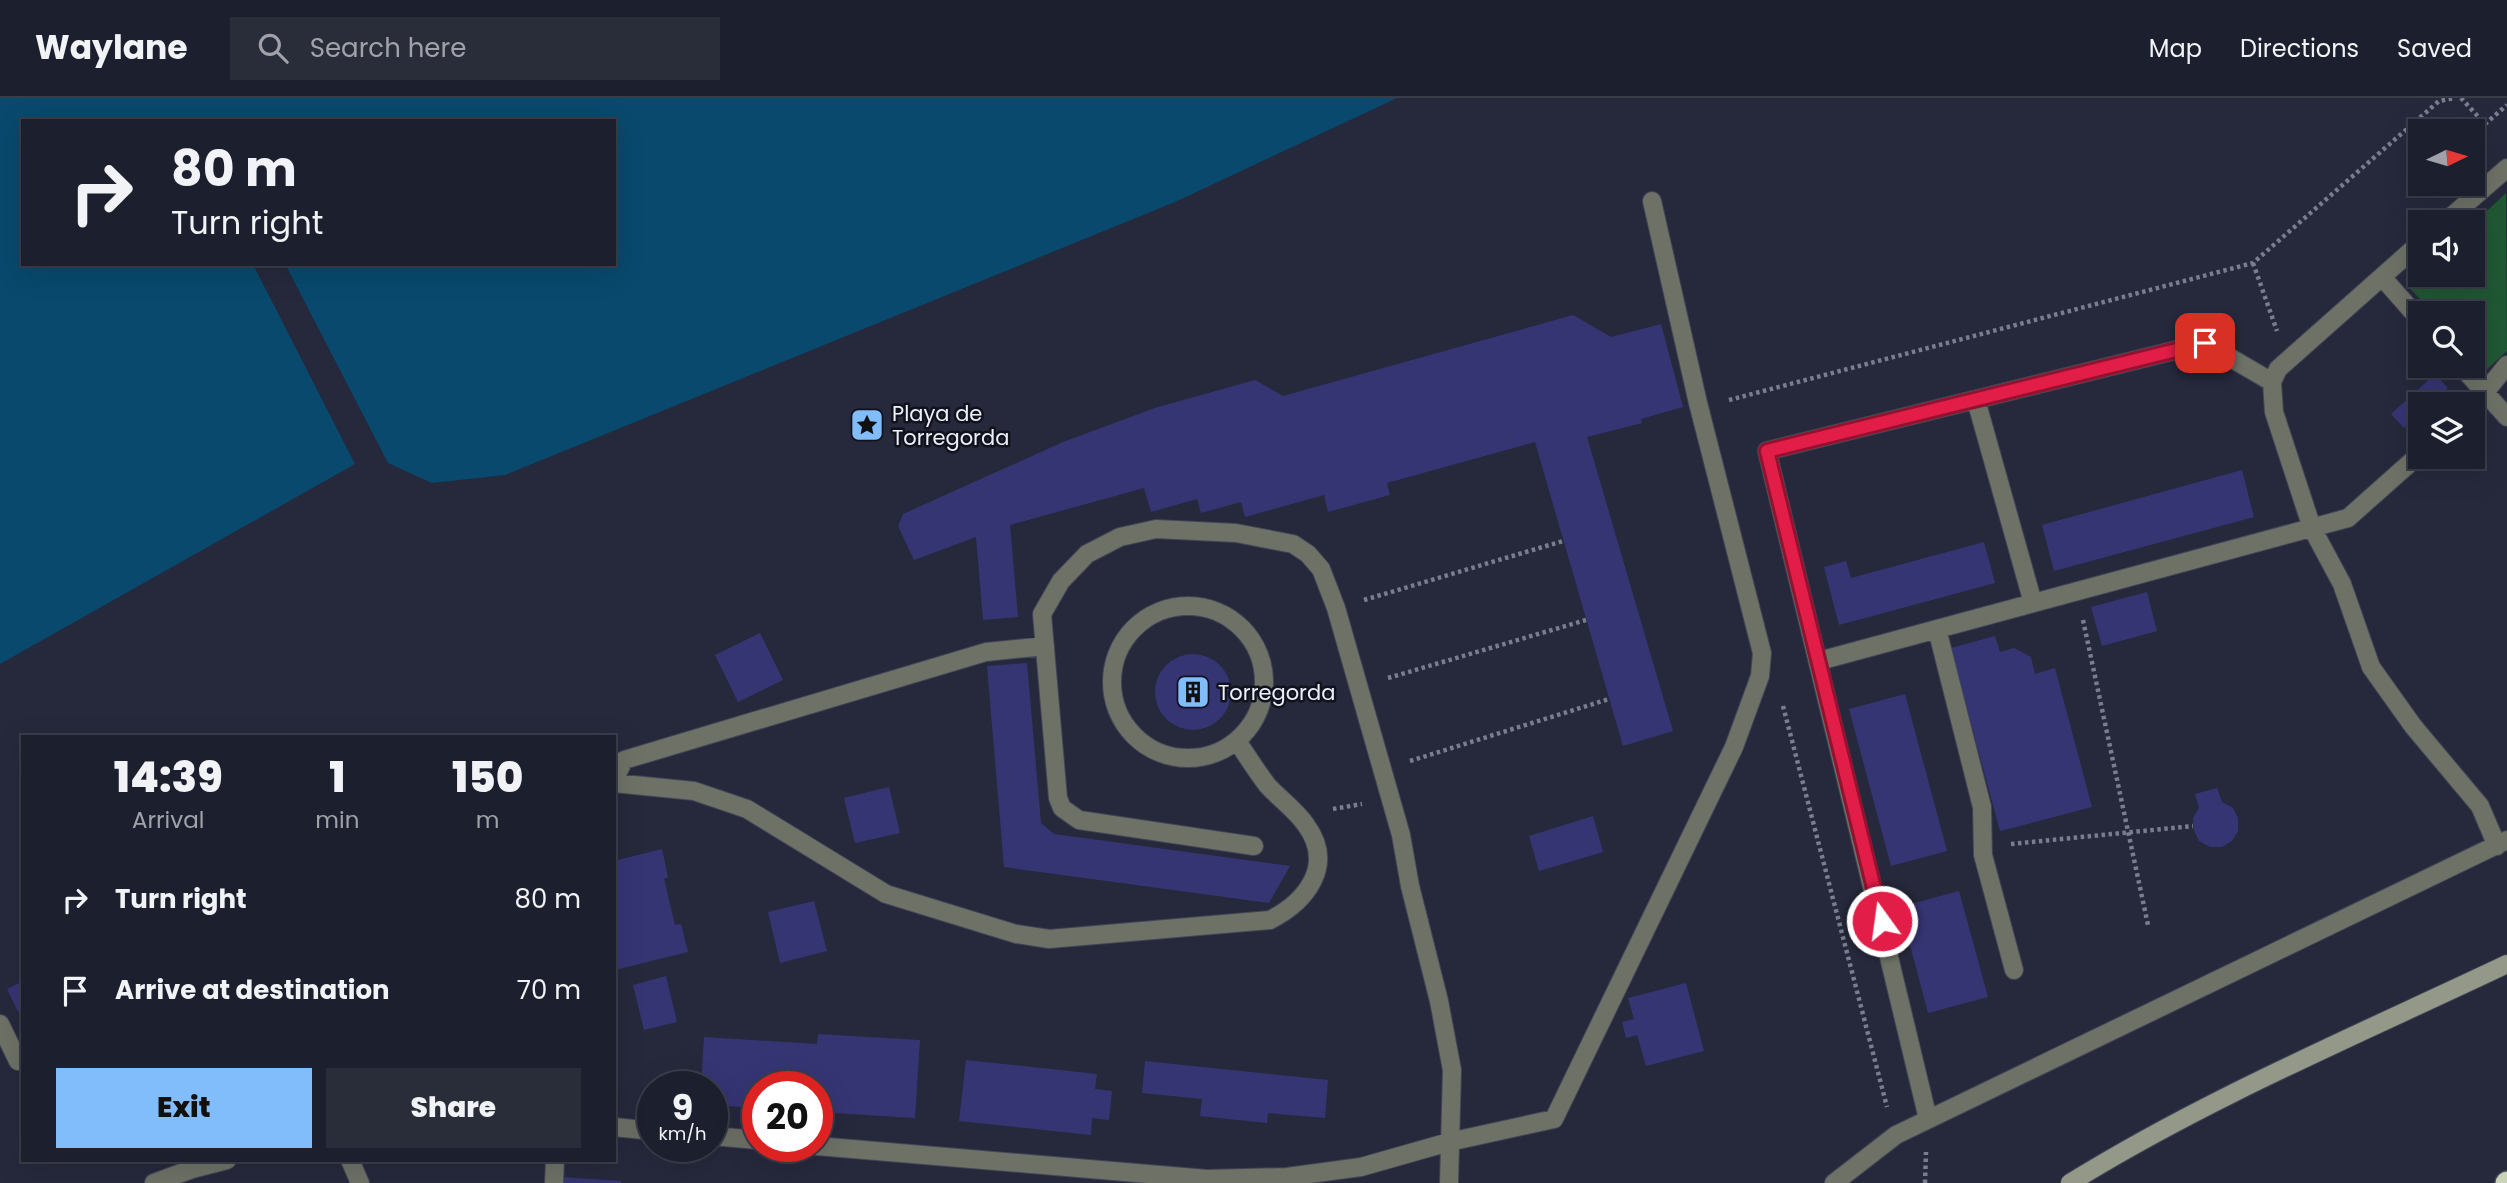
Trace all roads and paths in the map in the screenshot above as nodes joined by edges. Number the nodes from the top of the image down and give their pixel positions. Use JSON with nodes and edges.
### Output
{"nodes":[{"id":1,"x":2455,"y":98,"type":"edge"},
{"id":2,"x":2461,"y":98,"type":"edge"},
{"id":3,"x":2507,"y":104,"type":"edge"},
{"id":4,"x":2507,"y":168,"type":"edge"},
{"id":5,"x":1652,"y":201,"type":"dead end"},
{"id":6,"x":2459,"y":210,"type":"edge"},
{"id":7,"x":2408,"y":254,"type":"edge"},
{"id":8,"x":2253,"y":263,"type":"junction"},
{"id":9,"x":2382,"y":277,"type":"junction"},
{"id":10,"x":2408,"y":306,"type":"edge"},
{"id":11,"x":2289,"y":358,"type":"junction"},
{"id":12,"x":2507,"y":365,"type":"edge"},
{"id":13,"x":2472,"y":378,"type":"edge"},
{"id":14,"x":2272,"y":382,"type":"junction"},
{"id":15,"x":2484,"y":392,"type":"joint"},
{"id":16,"x":2485,"y":393,"type":"edge"},
{"id":17,"x":1976,"y":400,"type":"junction"},
{"id":18,"x":1723,"y":402,"type":"dead end"},
{"id":19,"x":2507,"y":417,"type":"edge"},
{"id":20,"x":2408,"y":465,"type":"edge"},
{"id":21,"x":2312,"y":528,"type":"junction"},
{"id":22,"x":1563,"y":541,"type":"dead end"},
{"id":23,"x":2077,"y":592,"type":"junction"},
{"id":24,"x":2033,"y":603,"type":"junction"},
{"id":25,"x":1336,"y":608,"type":"junction"},
{"id":26,"x":1586,"y":620,"type":"dead end"},
{"id":27,"x":1937,"y":629,"type":"junction"},
{"id":28,"x":1045,"y":646,"type":"junction"},
{"id":29,"x":1818,"y":661,"type":"junction"},
{"id":30,"x":1760,"y":676,"type":"junction"},
{"id":31,"x":1357,"y":687,"type":"junction"},
{"id":32,"x":1609,"y":699,"type":"dead end"},
{"id":33,"x":1237,"y":741,"type":"junction"},
{"id":34,"x":1382,"y":770,"type":"junction"},
{"id":35,"x":616,"y":778,"type":"edge"},
{"id":36,"x":616,"y":782,"type":"edge"},
{"id":37,"x":2193,"y":826,"type":"dead end"},
{"id":38,"x":2128,"y":832,"type":"junction"},
{"id":39,"x":2504,"y":845,"type":"edge"},
{"id":40,"x":1254,"y":846,"type":"dead end"},
{"id":41,"x":1982,"y":847,"type":"junction"},
{"id":42,"x":2148,"y":925,"type":"dead end"},
{"id":43,"x":2507,"y":964,"type":"edge"},
{"id":44,"x":2014,"y":970,"type":"dead end"},
{"id":45,"x":0,"y":1024,"type":"edge"},
{"id":46,"x":21,"y":1060,"type":"edge"},
{"id":47,"x":1928,"y":1119,"type":"junction"},
{"id":48,"x":616,"y":1128,"type":"edge"},
{"id":49,"x":637,"y":1130,"type":"edge"},
{"id":50,"x":1896,"y":1135,"type":"junction"},
{"id":51,"x":1449,"y":1142,"type":"junction"},
{"id":52,"x":833,"y":1147,"type":"edge"},
{"id":53,"x":213,"y":1162,"type":"edge"},
{"id":54,"x":351,"y":1162,"type":"edge"},
{"id":55,"x":555,"y":1162,"type":"edge"},
{"id":56,"x":190,"y":1165,"type":"edge"},
{"id":57,"x":1207,"y":1181,"type":"edge"},
{"id":58,"x":154,"y":1183,"type":"edge"},
{"id":59,"x":360,"y":1183,"type":"edge"},
{"id":60,"x":554,"y":1183,"type":"edge"},
{"id":61,"x":1449,"y":1183,"type":"edge"},
{"id":62,"x":1834,"y":1183,"type":"edge"},
{"id":63,"x":2070,"y":1183,"type":"edge"}],
"edges":[{"from":1,"to":8,"type":"path"},
{"from":2,"to":3,"type":"path"},
{"from":4,"to":6,"type":"lane"},
{"from":5,"to":30,"type":"lane"},
{"from":7,"to":9,"type":"lane"},
{"from":8,"to":11,"type":"path"},
{"from":8,"to":18,"type":"path"},
{"from":9,"to":10,"type":"lane"},
{"from":9,"to":11,"type":"lane"},
{"from":11,"to":14,"type":"lane"},
{"from":12,"to":15,"type":"lane"},
{"from":13,"to":15,"type":"lane"},
{"from":14,"to":17,"type":"lane"},
{"from":14,"to":21,"type":"lane"},
{"from":16,"to":19,"type":"lane"},
{"from":17,"to":24,"type":"lane"},
{"from":17,"to":29,"type":"lane"},
{"from":20,"to":21,"type":"lane"},
{"from":21,"to":23,"type":"lane"},
{"from":21,"to":39,"type":"lane"},
{"from":22,"to":25,"type":"path"},
{"from":23,"to":24,"type":"lane"},
{"from":23,"to":38,"type":"path"},
{"from":24,"to":27,"type":"lane"},
{"from":25,"to":28,"type":"lane"},
{"from":25,"to":31,"type":"lane"},
{"from":26,"to":31,"type":"path"},
{"from":27,"to":29,"type":"lane"},
{"from":27,"to":41,"type":"lane"},
{"from":28,"to":35,"type":"lane"},
{"from":28,"to":40,"type":"lane"},
{"from":29,"to":47,"type":"lane"},
{"from":30,"to":50,"type":"path"},
{"from":30,"to":51,"type":"lane"},
{"from":31,"to":34,"type":"lane"},
{"from":32,"to":34,"type":"path"},
{"from":33,"to":33,"type":"lane"},
{"from":33,"to":36,"type":"lane"},
{"from":34,"to":51,"type":"lane"},
{"from":37,"to":38,"type":"path"},
{"from":38,"to":41,"type":"path"},
{"from":38,"to":42,"type":"path"},
{"from":39,"to":47,"type":"lane"},
{"from":41,"to":44,"type":"lane"},
{"from":43,"to":63,"type":"street"},
{"from":45,"to":46,"type":"lane"},
{"from":47,"to":50,"type":"lane"},
{"from":48,"to":49,"type":"lane"},
{"from":50,"to":62,"type":"lane"},
{"from":51,"to":57,"type":"lane"},
{"from":51,"to":61,"type":"lane"},
{"from":52,"to":57,"type":"lane"},
{"from":53,"to":56,"type":"lane"},
{"from":54,"to":59,"type":"lane"},
{"from":55,"to":60,"type":"lane"},
{"from":56,"to":58,"type":"lane"}]}
